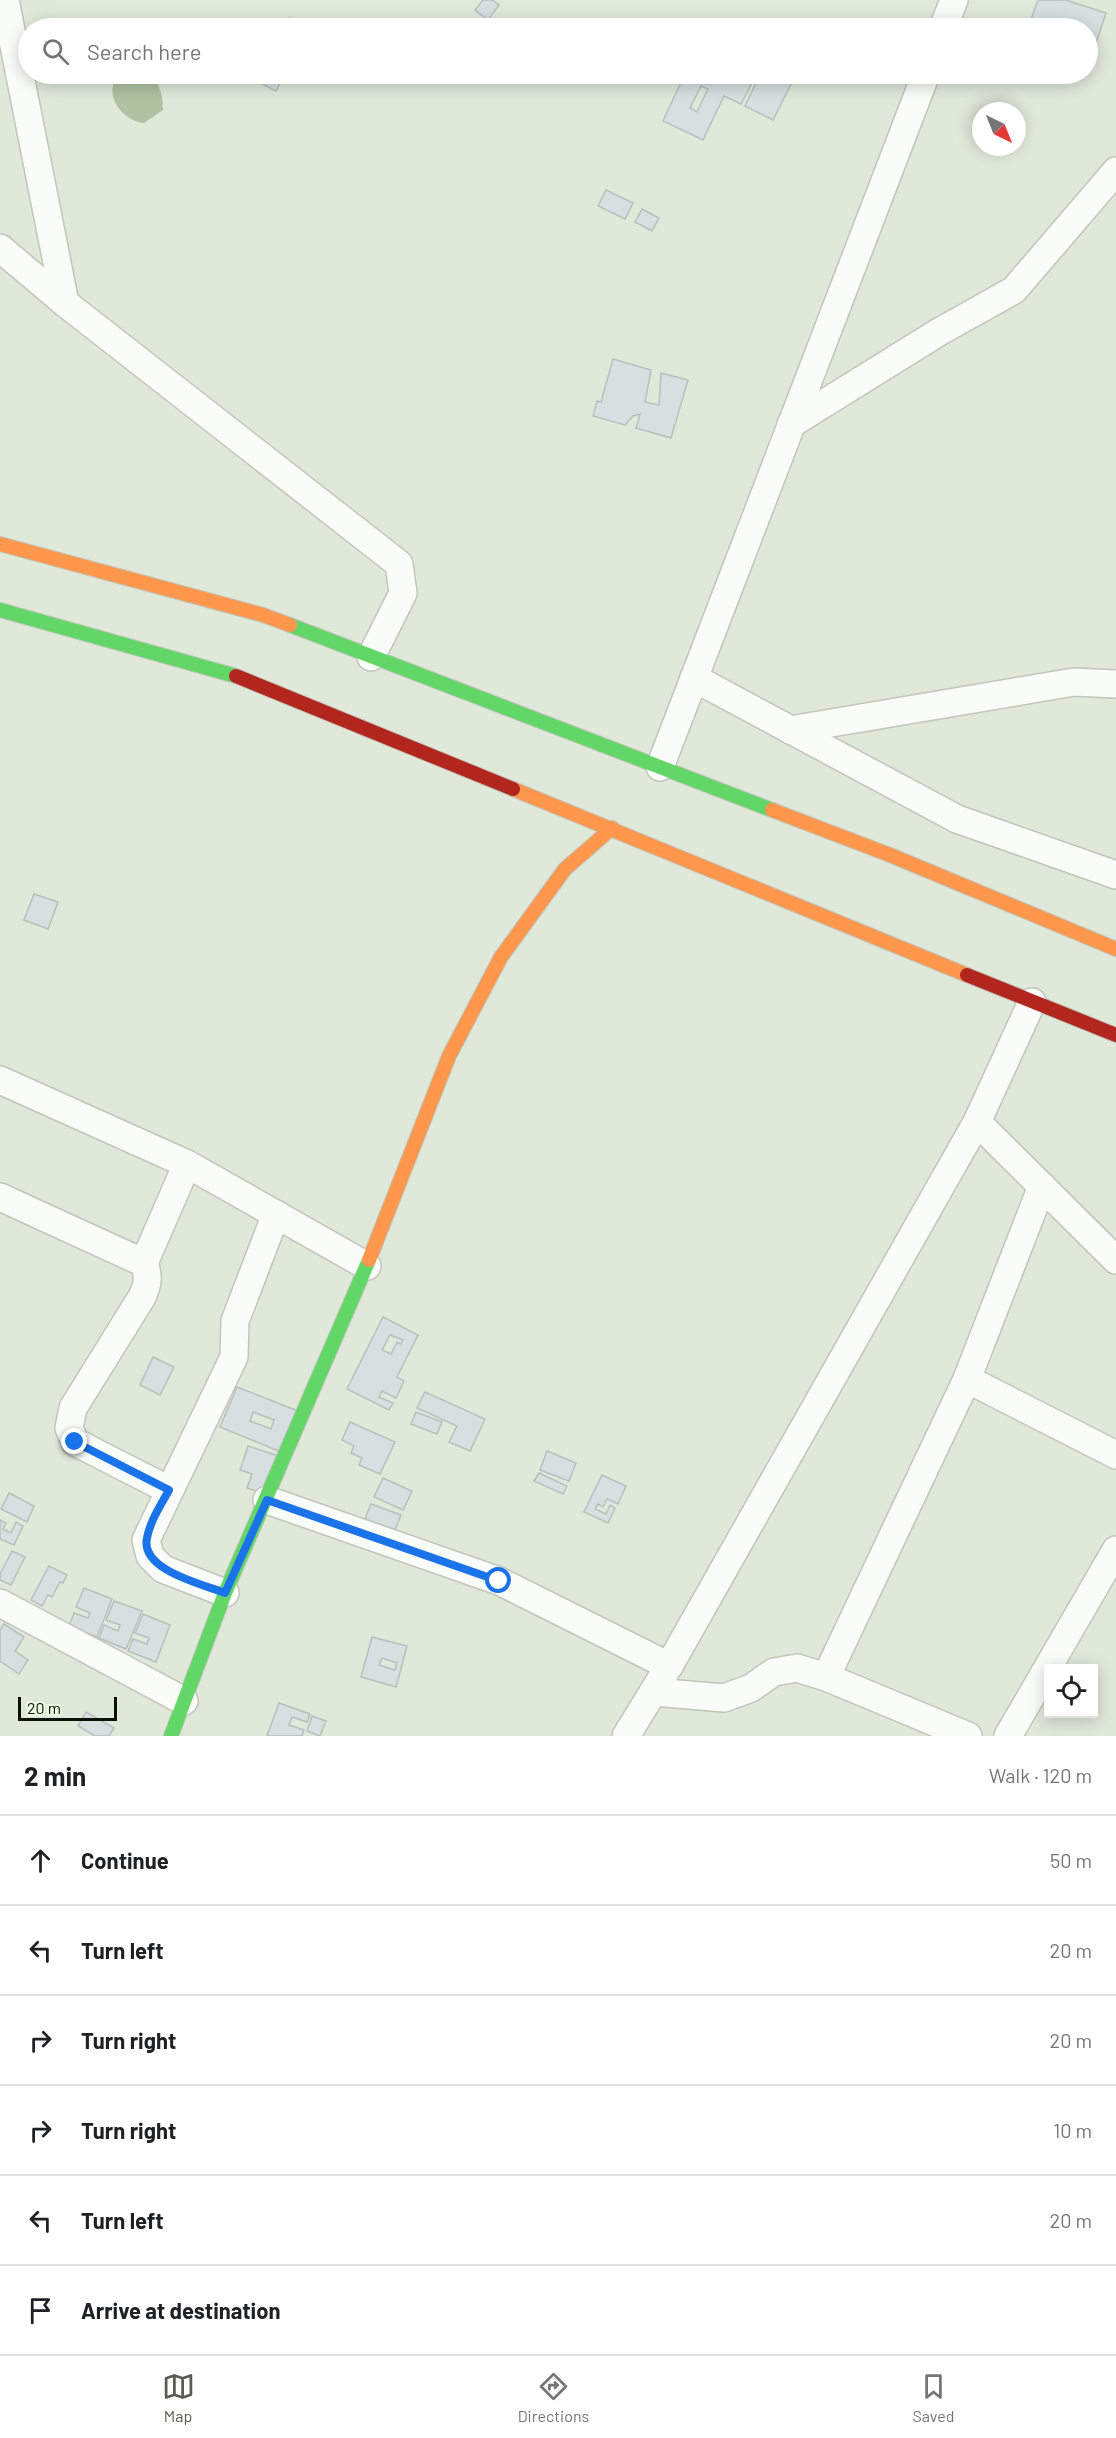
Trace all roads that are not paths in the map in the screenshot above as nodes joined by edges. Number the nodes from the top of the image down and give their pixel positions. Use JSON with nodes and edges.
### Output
{"nodes":[{"id":1,"x":5,"y":0,"type":"edge"},
{"id":2,"x":954,"y":0,"type":"edge"},
{"id":3,"x":947,"y":18,"type":"edge"},
{"id":4,"x":18,"y":66,"type":"edge"},
{"id":5,"x":22,"y":84,"type":"edge"},
{"id":6,"x":922,"y":84,"type":"edge"},
{"id":7,"x":1116,"y":171,"type":"edge"},
{"id":8,"x":0,"y":248,"type":"edge"},
{"id":9,"x":65,"y":303,"type":"junction"},
{"id":10,"x":791,"y":424,"type":"junction"},
{"id":11,"x":0,"y":544,"type":"edge"},
{"id":12,"x":0,"y":610,"type":"edge"},
{"id":13,"x":371,"y":657,"type":"junction"},
{"id":14,"x":694,"y":678,"type":"junction"},
{"id":15,"x":1116,"y":684,"type":"edge"},
{"id":16,"x":790,"y":730,"type":"junction"},
{"id":17,"x":660,"y":767,"type":"junction"},
{"id":18,"x":612,"y":828,"type":"junction"},
{"id":19,"x":1116,"y":875,"type":"edge"},
{"id":20,"x":1116,"y":949,"type":"edge"},
{"id":21,"x":1032,"y":1002,"type":"junction"},
{"id":22,"x":1116,"y":1035,"type":"edge"},
{"id":23,"x":0,"y":1080,"type":"edge"},
{"id":24,"x":977,"y":1122,"type":"junction"},
{"id":25,"x":187,"y":1164,"type":"junction"},
{"id":26,"x":1042,"y":1186,"type":"junction"},
{"id":27,"x":0,"y":1197,"type":"edge"},
{"id":28,"x":276,"y":1214,"type":"junction"},
{"id":29,"x":1116,"y":1260,"type":"edge"},
{"id":30,"x":144,"y":1263,"type":"junction"},
{"id":31,"x":367,"y":1266,"type":"junction"},
{"id":32,"x":967,"y":1379,"type":"junction"},
{"id":33,"x":1116,"y":1455,"type":"edge"},
{"id":34,"x":169,"y":1490,"type":"junction"},
{"id":35,"x":267,"y":1500,"type":"junction"},
{"id":36,"x":1116,"y":1550,"type":"edge"},
{"id":37,"x":225,"y":1593,"type":"junction"},
{"id":38,"x":0,"y":1603,"type":"edge"},
{"id":39,"x":669,"y":1666,"type":"junction"},
{"id":40,"x":826,"y":1677,"type":"junction"},
{"id":41,"x":654,"y":1692,"type":"junction"},
{"id":42,"x":184,"y":1701,"type":"junction"},
{"id":43,"x":629,"y":1735,"type":"edge"},
{"id":44,"x":171,"y":1736,"type":"edge"},
{"id":45,"x":968,"y":1736,"type":"edge"},
{"id":46,"x":1008,"y":1736,"type":"edge"}],
"edges":[{"from":1,"to":4,"type":"street"},
{"from":2,"to":3,"type":"street"},
{"from":5,"to":9,"type":"street"},
{"from":6,"to":10,"type":"street"},
{"from":7,"to":10,"type":"street"},
{"from":8,"to":9,"type":"street"},
{"from":9,"to":13,"type":"street"},
{"from":10,"to":14,"type":"street"},
{"from":11,"to":13,"type":"main road"},
{"from":12,"to":18,"type":"main road"},
{"from":13,"to":17,"type":"main road"},
{"from":14,"to":16,"type":"street"},
{"from":14,"to":17,"type":"street"},
{"from":15,"to":16,"type":"street"},
{"from":16,"to":19,"type":"street"},
{"from":17,"to":20,"type":"main road"},
{"from":18,"to":21,"type":"main road"},
{"from":18,"to":31,"type":"main road"},
{"from":21,"to":22,"type":"main road"},
{"from":21,"to":24,"type":"street"},
{"from":23,"to":25,"type":"street"},
{"from":24,"to":26,"type":"street"},
{"from":24,"to":39,"type":"street"},
{"from":25,"to":28,"type":"street"},
{"from":25,"to":30,"type":"street"},
{"from":26,"to":29,"type":"street"},
{"from":26,"to":32,"type":"street"},
{"from":27,"to":30,"type":"street"},
{"from":28,"to":31,"type":"street"},
{"from":28,"to":34,"type":"street"},
{"from":30,"to":34,"type":"street"},
{"from":31,"to":35,"type":"main road"},
{"from":32,"to":33,"type":"street"},
{"from":32,"to":40,"type":"street"},
{"from":34,"to":37,"type":"street"},
{"from":35,"to":37,"type":"main road"},
{"from":35,"to":39,"type":"street"},
{"from":36,"to":46,"type":"street"},
{"from":37,"to":42,"type":"main road"},
{"from":38,"to":42,"type":"street"},
{"from":39,"to":41,"type":"street"},
{"from":40,"to":41,"type":"street"},
{"from":40,"to":45,"type":"street"},
{"from":41,"to":43,"type":"street"},
{"from":42,"to":44,"type":"main road"}]}
